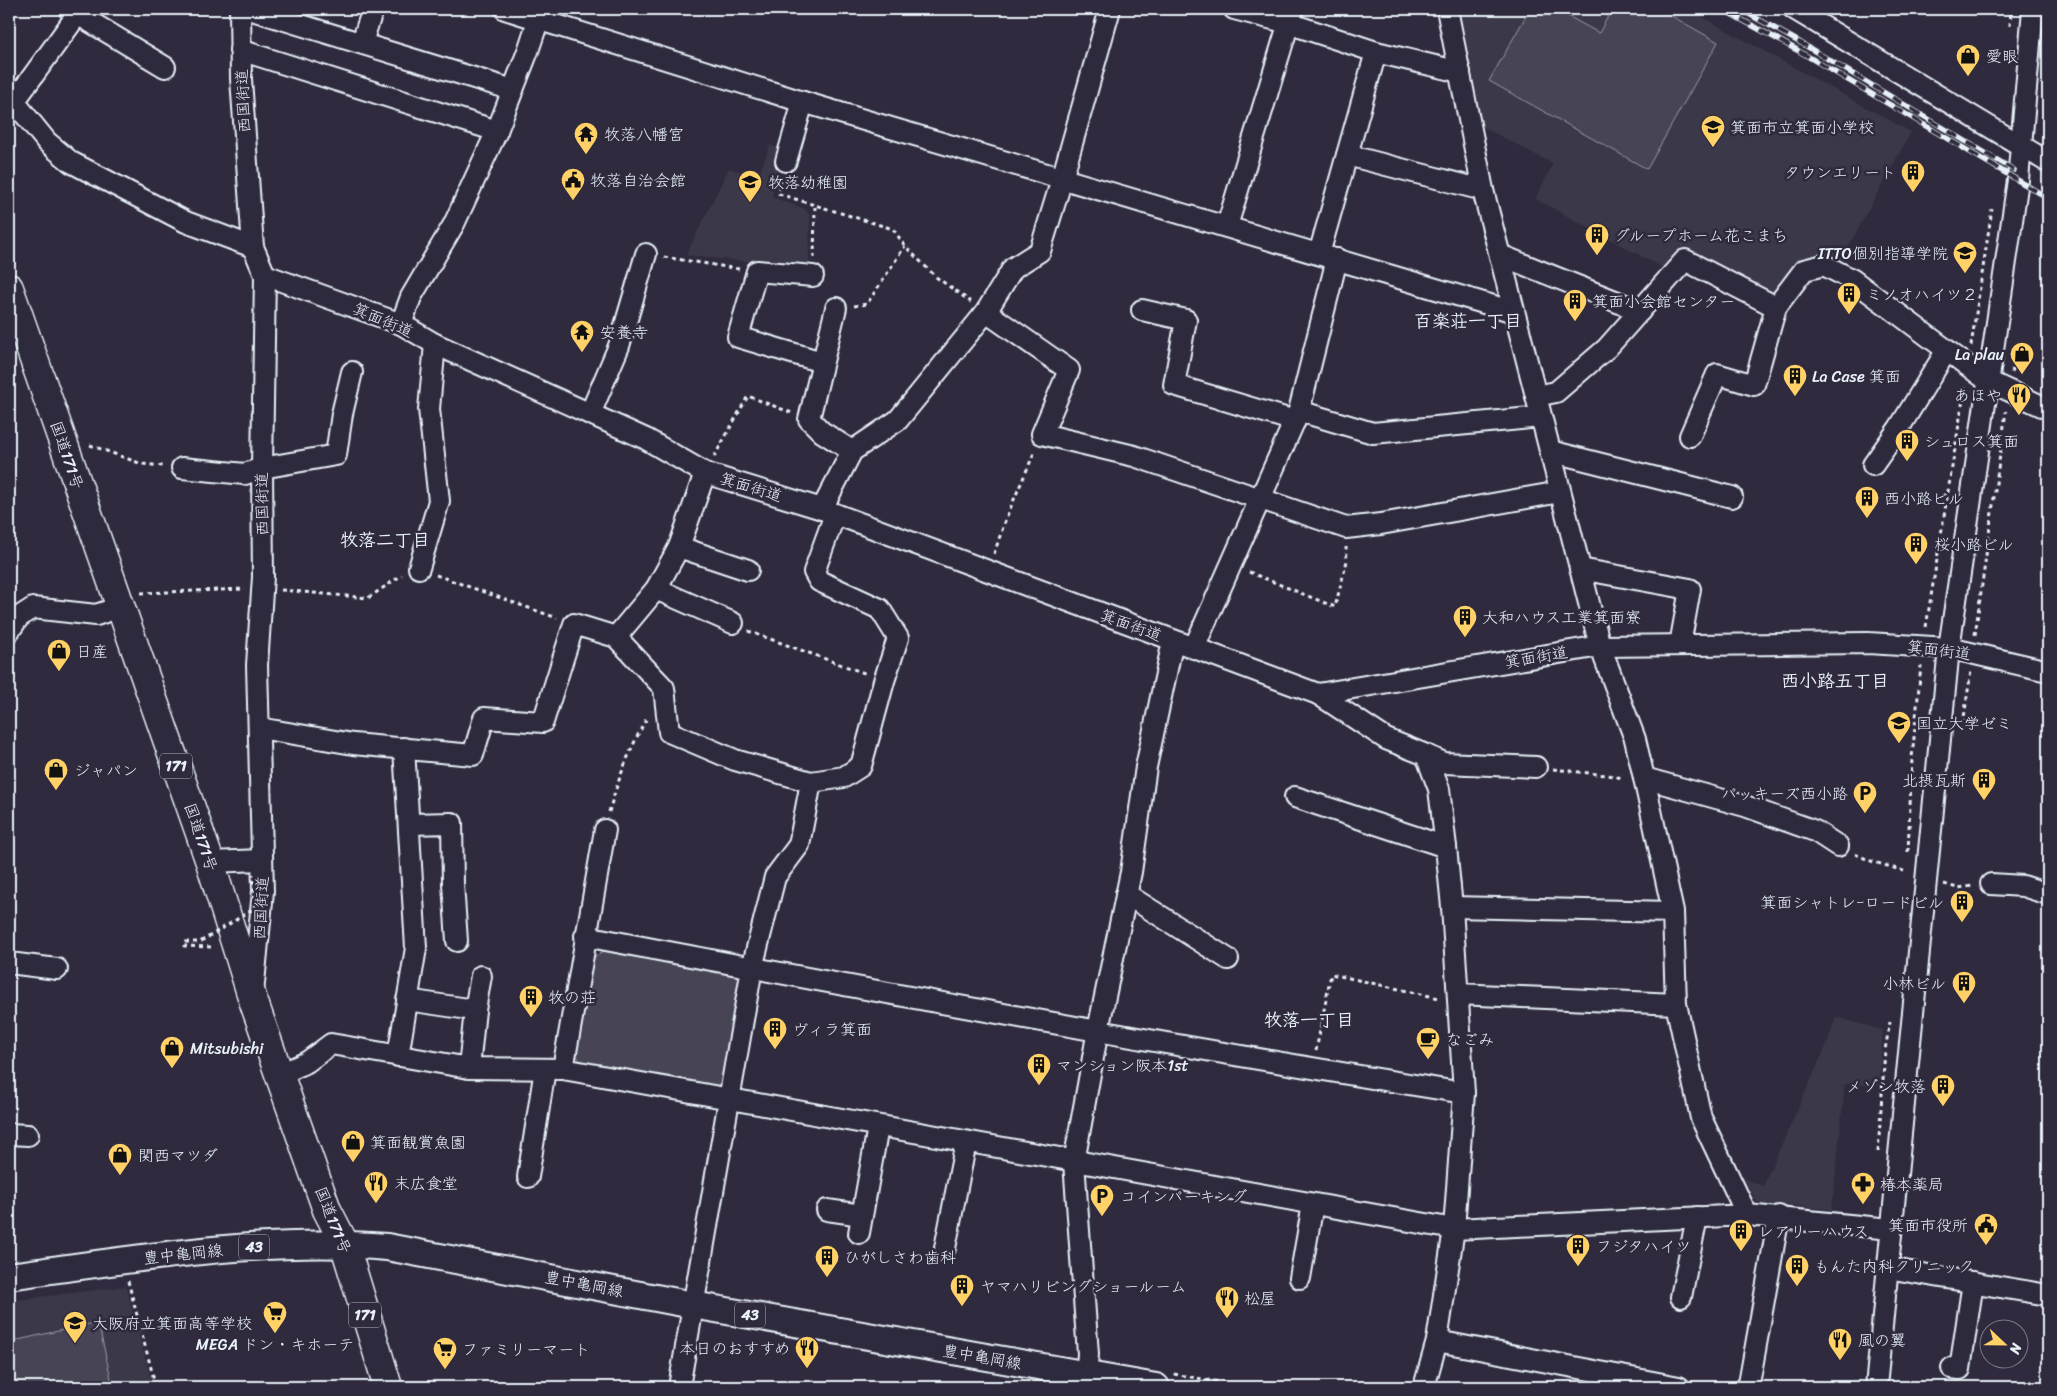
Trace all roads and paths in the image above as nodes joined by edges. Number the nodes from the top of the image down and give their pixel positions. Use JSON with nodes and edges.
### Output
{"nodes":[{"id":1,"x":240,"y":9,"type":"edge"},
{"id":2,"x":249,"y":9,"type":"edge"},
{"id":3,"x":372,"y":9,"type":"edge"},
{"id":4,"x":506,"y":9,"type":"edge"},
{"id":5,"x":1110,"y":9,"type":"edge"},
{"id":6,"x":1234,"y":9,"type":"edge"},
{"id":7,"x":1447,"y":9,"type":"edge"},
{"id":8,"x":1794,"y":9,"type":"edge"},
{"id":9,"x":2011,"y":9,"type":"edge"},
{"id":10,"x":2033,"y":9,"type":"edge"},
{"id":11,"x":73,"y":12,"type":"edge"},
{"id":12,"x":540,"y":14,"type":"edge"},
{"id":13,"x":1290,"y":16,"type":"edge"},
{"id":14,"x":2010,"y":28,"type":"dead end"},
{"id":15,"x":362,"y":42,"type":"junction"},
{"id":16,"x":240,"y":50,"type":"junction"},
{"id":17,"x":1376,"y":52,"type":"junction"},
{"id":18,"x":165,"y":67,"type":"dead end"},
{"id":19,"x":1460,"y":72,"type":"junction"},
{"id":20,"x":2048,"y":86,"type":"edge"},
{"id":21,"x":513,"y":90,"type":"junction"},
{"id":22,"x":12,"y":98,"type":"edge"},
{"id":23,"x":803,"y":102,"type":"junction"},
{"id":24,"x":497,"y":131,"type":"junction"},
{"id":25,"x":2048,"y":138,"type":"edge"},
{"id":26,"x":2020,"y":145,"type":"junction"},
{"id":27,"x":1347,"y":155,"type":"junction"},
{"id":28,"x":786,"y":162,"type":"joint"},
{"id":29,"x":2048,"y":162,"type":"edge"},
{"id":30,"x":1062,"y":179,"type":"junction"},
{"id":31,"x":1483,"y":190,"type":"junction"},
{"id":32,"x":815,"y":206,"type":"junction"},
{"id":33,"x":1227,"y":226,"type":"junction"},
{"id":34,"x":905,"y":246,"type":"junction"},
{"id":35,"x":253,"y":247,"type":"junction"},
{"id":36,"x":646,"y":254,"type":"joint"},
{"id":37,"x":1500,"y":255,"type":"junction"},
{"id":38,"x":1328,"y":256,"type":"junction"},
{"id":39,"x":757,"y":271,"type":"junction"},
{"id":40,"x":265,"y":275,"type":"junction"},
{"id":41,"x":813,"y":276,"type":"joint"},
{"id":42,"x":9,"y":288,"type":"edge"},
{"id":43,"x":1776,"y":307,"type":"junction"},
{"id":44,"x":836,"y":308,"type":"joint"},
{"id":45,"x":1142,"y":310,"type":"dead end"},
{"id":46,"x":1640,"y":311,"type":"junction"},
{"id":47,"x":986,"y":312,"type":"junction"},
{"id":48,"x":1514,"y":312,"type":"junction"},
{"id":49,"x":401,"y":324,"type":"junction"},
{"id":50,"x":2016,"y":343,"type":"dead end"},
{"id":51,"x":435,"y":344,"type":"junction"},
{"id":52,"x":1947,"y":350,"type":"junction"},
{"id":53,"x":822,"y":362,"type":"junction"},
{"id":54,"x":352,"y":372,"type":"dead end"},
{"id":55,"x":1988,"y":381,"type":"junction"},
{"id":56,"x":2009,"y":391,"type":"junction"},
{"id":57,"x":1536,"y":396,"type":"junction"},
{"id":58,"x":2048,"y":409,"type":"edge"},
{"id":59,"x":590,"y":414,"type":"junction"},
{"id":60,"x":1297,"y":416,"type":"junction"},
{"id":61,"x":1542,"y":417,"type":"junction"},
{"id":62,"x":809,"y":419,"type":"junction"},
{"id":63,"x":1042,"y":434,"type":"junction"},
{"id":64,"x":1690,"y":436,"type":"dead end"},
{"id":65,"x":90,"y":445,"type":"dead end"},
{"id":66,"x":852,"y":451,"type":"junction"},
{"id":67,"x":1550,"y":451,"type":"junction"},
{"id":68,"x":1873,"y":466,"type":"dead end"},
{"id":69,"x":182,"y":468,"type":"joint"},
{"id":70,"x":262,"y":468,"type":"junction"},
{"id":71,"x":705,"y":473,"type":"junction"},
{"id":72,"x":1560,"y":492,"type":"junction"},
{"id":73,"x":1732,"y":497,"type":"dead end"},
{"id":74,"x":1261,"y":498,"type":"junction"},
{"id":75,"x":829,"y":511,"type":"junction"},
{"id":76,"x":1346,"y":528,"type":"junction"},
{"id":77,"x":679,"y":547,"type":"junction"},
{"id":78,"x":1232,"y":565,"type":"junction"},
{"id":79,"x":419,"y":568,"type":"junction"},
{"id":80,"x":1580,"y":569,"type":"junction"},
{"id":81,"x":748,"y":570,"type":"dead end"},
{"id":82,"x":988,"y":572,"type":"junction"},
{"id":83,"x":262,"y":589,"type":"junction"},
{"id":84,"x":656,"y":590,"type":"junction"},
{"id":85,"x":131,"y":600,"type":"junction"},
{"id":86,"x":733,"y":623,"type":"joint"},
{"id":87,"x":574,"y":624,"type":"junction"},
{"id":88,"x":9,"y":631,"type":"edge"},
{"id":89,"x":616,"y":637,"type":"junction"},
{"id":90,"x":1173,"y":641,"type":"junction"},
{"id":91,"x":1680,"y":645,"type":"junction"},
{"id":92,"x":1600,"y":646,"type":"junction"},
{"id":93,"x":1194,"y":648,"type":"junction"},
{"id":94,"x":1949,"y":648,"type":"junction"},
{"id":95,"x":1974,"y":654,"type":"junction"},
{"id":96,"x":2048,"y":670,"type":"edge"},
{"id":97,"x":884,"y":680,"type":"junction"},
{"id":98,"x":664,"y":688,"type":"junction"},
{"id":99,"x":1318,"y":694,"type":"junction"},
{"id":100,"x":259,"y":728,"type":"junction"},
{"id":101,"x":1962,"y":730,"type":"dead end"},
{"id":102,"x":404,"y":748,"type":"junction"},
{"id":103,"x":1426,"y":755,"type":"junction"},
{"id":104,"x":1536,"y":767,"type":"joint"},
{"id":105,"x":811,"y":782,"type":"junction"},
{"id":106,"x":1645,"y":782,"type":"junction"},
{"id":107,"x":1295,"y":797,"type":"dead end"},
{"id":108,"x":409,"y":824,"type":"junction"},
{"id":109,"x":605,"y":830,"type":"joint"},
{"id":110,"x":1838,"y":846,"type":"joint"},
{"id":111,"x":1446,"y":847,"type":"junction"},
{"id":112,"x":210,"y":862,"type":"junction"},
{"id":113,"x":258,"y":867,"type":"junction"},
{"id":114,"x":1907,"y":872,"type":"dead end"},
{"id":115,"x":1938,"y":882,"type":"dead end"},
{"id":116,"x":1991,"y":884,"type":"joint"},
{"id":117,"x":1126,"y":894,"type":"junction"},
{"id":118,"x":2048,"y":894,"type":"edge"},
{"id":119,"x":1452,"y":907,"type":"junction"},
{"id":120,"x":1673,"y":912,"type":"junction"},
{"id":121,"x":585,"y":936,"type":"junction"},
{"id":122,"x":457,"y":941,"type":"dead end"},
{"id":123,"x":211,"y":947,"type":"dead end"},
{"id":124,"x":1228,"y":959,"type":"dead end"},
{"id":125,"x":9,"y":963,"type":"edge"},
{"id":126,"x":57,"y":968,"type":"dead end"},
{"id":127,"x":752,"y":968,"type":"junction"},
{"id":128,"x":481,"y":976,"type":"dead end"},
{"id":129,"x":1458,"y":994,"type":"junction"},
{"id":130,"x":253,"y":1000,"type":"junction"},
{"id":131,"x":408,"y":1000,"type":"junction"},
{"id":132,"x":1676,"y":1004,"type":"junction"},
{"id":133,"x":475,"y":1010,"type":"junction"},
{"id":134,"x":1098,"y":1030,"type":"junction"},
{"id":135,"x":398,"y":1056,"type":"junction"},
{"id":136,"x":469,"y":1068,"type":"junction"},
{"id":137,"x":554,"y":1069,"type":"junction"},
{"id":138,"x":1312,"y":1069,"type":"junction"},
{"id":139,"x":279,"y":1074,"type":"junction"},
{"id":140,"x":1464,"y":1093,"type":"junction"},
{"id":141,"x":728,"y":1100,"type":"junction"},
{"id":142,"x":878,"y":1127,"type":"junction"},
{"id":143,"x":966,"y":1142,"type":"junction"},
{"id":144,"x":1074,"y":1162,"type":"junction"},
{"id":145,"x":528,"y":1177,"type":"dead end"},
{"id":146,"x":1313,"y":1204,"type":"junction"},
{"id":147,"x":827,"y":1210,"type":"dead end"},
{"id":148,"x":1747,"y":1215,"type":"junction"},
{"id":149,"x":1780,"y":1216,"type":"junction"},
{"id":150,"x":1697,"y":1217,"type":"junction"},
{"id":151,"x":1891,"y":1229,"type":"junction"},
{"id":152,"x":1454,"y":1230,"type":"junction"},
{"id":153,"x":344,"y":1243,"type":"junction"},
{"id":154,"x":945,"y":1248,"type":"dead end"},
{"id":155,"x":1888,"y":1268,"type":"junction"},
{"id":156,"x":9,"y":1276,"type":"edge"},
{"id":157,"x":1300,"y":1278,"type":"dead end"},
{"id":158,"x":128,"y":1279,"type":"dead end"},
{"id":159,"x":1973,"y":1282,"type":"junction"},
{"id":160,"x":2048,"y":1295,"type":"edge"},
{"id":161,"x":1680,"y":1297,"type":"dead end"},
{"id":162,"x":693,"y":1305,"type":"junction"},
{"id":163,"x":1437,"y":1341,"type":"junction"},
{"id":164,"x":1952,"y":1368,"type":"dead end"},
{"id":165,"x":1086,"y":1381,"type":"edge"},
{"id":166,"x":156,"y":1387,"type":"edge"},
{"id":167,"x":388,"y":1387,"type":"edge"},
{"id":168,"x":679,"y":1387,"type":"edge"},
{"id":169,"x":1156,"y":1387,"type":"edge"},
{"id":170,"x":1424,"y":1387,"type":"edge"},
{"id":171,"x":1678,"y":1387,"type":"edge"},
{"id":172,"x":1746,"y":1387,"type":"edge"},
{"id":173,"x":1876,"y":1387,"type":"edge"}],
"edges":[{"from":1,"to":16,"type":"street","name":"西国街道"},
{"from":2,"to":15,"type":"street"},
{"from":3,"to":15,"type":"street"},
{"from":4,"to":12,"type":"street"},
{"from":5,"to":30,"type":"street"},
{"from":6,"to":13,"type":"street"},
{"from":7,"to":19,"type":"street"},
{"from":8,"to":26,"type":"street"},
{"from":9,"to":14,"type":"path"},
{"from":10,"to":26,"type":"street"},
{"from":11,"to":18,"type":"street"},
{"from":11,"to":22,"type":"street"},
{"from":12,"to":21,"type":"street"},
{"from":12,"to":23,"type":"street"},
{"from":13,"to":17,"type":"street"},
{"from":13,"to":33,"type":"street"},
{"from":15,"to":21,"type":"street"},
{"from":16,"to":24,"type":"street"},
{"from":16,"to":35,"type":"street","name":"西国街道"},
{"from":17,"to":19,"type":"street"},
{"from":17,"to":27,"type":"street"},
{"from":19,"to":31,"type":"street"},
{"from":20,"to":25,"type":"path"},
{"from":21,"to":24,"type":"street"},
{"from":22,"to":35,"type":"street"},
{"from":23,"to":28,"type":"street"},
{"from":23,"to":30,"type":"street"},
{"from":24,"to":49,"type":"street"},
{"from":26,"to":29,"type":"street"},
{"from":26,"to":55,"type":"street"},
{"from":27,"to":31,"type":"street"},
{"from":27,"to":38,"type":"street"},
{"from":28,"to":32,"type":"path"},
{"from":30,"to":33,"type":"street"},
{"from":30,"to":47,"type":"street"},
{"from":31,"to":37,"type":"street"},
{"from":32,"to":34,"type":"path"},
{"from":32,"to":41,"type":"path"},
{"from":33,"to":38,"type":"street"},
{"from":34,"to":44,"type":"path"},
{"from":34,"to":47,"type":"path"},
{"from":35,"to":40,"type":"street","name":"西国街道"},
{"from":36,"to":39,"type":"path"},
{"from":36,"to":59,"type":"street"},
{"from":37,"to":46,"type":"street"},
{"from":37,"to":48,"type":"street"},
{"from":38,"to":48,"type":"street"},
{"from":38,"to":60,"type":"street"},
{"from":39,"to":41,"type":"street"},
{"from":39,"to":53,"type":"street"},
{"from":40,"to":49,"type":"street","name":"箕面街道"},
{"from":40,"to":70,"type":"street","name":"西国街道"},
{"from":42,"to":85,"type":"highway","name":"国道171号","number":"171"},
{"from":43,"to":46,"type":"street"},
{"from":43,"to":52,"type":"street"},
{"from":43,"to":64,"type":"street"},
{"from":44,"to":53,"type":"street"},
{"from":45,"to":60,"type":"street"},
{"from":46,"to":57,"type":"street"},
{"from":47,"to":63,"type":"street"},
{"from":47,"to":66,"type":"street"},
{"from":48,"to":57,"type":"street"},
{"from":49,"to":51,"type":"street","name":"箕面街道"},
{"from":50,"to":56,"type":"path"},
{"from":51,"to":59,"type":"street","name":"箕面街道"},
{"from":51,"to":79,"type":"street"},
{"from":52,"to":55,"type":"street"},
{"from":52,"to":68,"type":"street"},
{"from":53,"to":62,"type":"street"},
{"from":54,"to":70,"type":"street"},
{"from":55,"to":56,"type":"street"},
{"from":55,"to":94,"type":"street"},
{"from":56,"to":58,"type":"street"},
{"from":56,"to":95,"type":"path"},
{"from":57,"to":61,"type":"street"},
{"from":59,"to":71,"type":"street","name":"箕面街道"},
{"from":60,"to":61,"type":"street"},
{"from":60,"to":74,"type":"street"},
{"from":61,"to":67,"type":"street"},
{"from":62,"to":66,"type":"street"},
{"from":62,"to":71,"type":"path"},
{"from":63,"to":74,"type":"street"},
{"from":63,"to":82,"type":"path"},
{"from":65,"to":69,"type":"path"},
{"from":66,"to":75,"type":"street"},
{"from":67,"to":72,"type":"street"},
{"from":67,"to":73,"type":"street"},
{"from":69,"to":70,"type":"street"},
{"from":70,"to":83,"type":"street","name":"西国街道"},
{"from":71,"to":75,"type":"street","name":"箕面街道"},
{"from":71,"to":77,"type":"street"},
{"from":72,"to":76,"type":"street"},
{"from":72,"to":80,"type":"street"},
{"from":74,"to":76,"type":"street"},
{"from":74,"to":78,"type":"street"},
{"from":75,"to":82,"type":"street","name":"箕面街道"},
{"from":75,"to":97,"type":"street"},
{"from":76,"to":78,"type":"path"},
{"from":77,"to":81,"type":"street"},
{"from":77,"to":84,"type":"street"},
{"from":78,"to":93,"type":"street"},
{"from":79,"to":83,"type":"path"},
{"from":79,"to":87,"type":"path"},
{"from":80,"to":91,"type":"street"},
{"from":80,"to":92,"type":"street"},
{"from":82,"to":90,"type":"street","name":"箕面街道"},
{"from":83,"to":85,"type":"path"},
{"from":83,"to":100,"type":"street","name":"西国街道"},
{"from":84,"to":86,"type":"street"},
{"from":84,"to":89,"type":"street"},
{"from":85,"to":88,"type":"street"},
{"from":85,"to":112,"type":"highway","name":"国道171号","number":"171"},
{"from":86,"to":97,"type":"path"},
{"from":87,"to":89,"type":"street"},
{"from":87,"to":102,"type":"street"},
{"from":89,"to":98,"type":"street"},
{"from":90,"to":93,"type":"street","name":"箕面街道"},
{"from":90,"to":117,"type":"street"},
{"from":91,"to":92,"type":"street","name":"箕面街道"},
{"from":91,"to":94,"type":"street","name":"箕面街道"},
{"from":92,"to":99,"type":"street","name":"箕面街道"},
{"from":92,"to":106,"type":"street"},
{"from":93,"to":99,"type":"street","name":"箕面街道"},
{"from":94,"to":95,"type":"street","name":"箕面街道"},
{"from":94,"to":151,"type":"street"},
{"from":95,"to":96,"type":"street","name":"箕面街道"},
{"from":95,"to":101,"type":"path"},
{"from":97,"to":105,"type":"street"},
{"from":98,"to":105,"type":"street"},
{"from":98,"to":109,"type":"path"},
{"from":99,"to":103,"type":"street"},
{"from":100,"to":102,"type":"street"},
{"from":100,"to":113,"type":"street","name":"西国街道"},
{"from":102,"to":108,"type":"street"},
{"from":103,"to":104,"type":"street"},
{"from":103,"to":111,"type":"street"},
{"from":104,"to":106,"type":"path"},
{"from":105,"to":127,"type":"street"},
{"from":106,"to":110,"type":"street"},
{"from":106,"to":120,"type":"street"},
{"from":107,"to":111,"type":"street"},
{"from":108,"to":122,"type":"street"},
{"from":108,"to":131,"type":"street"},
{"from":109,"to":121,"type":"street"},
{"from":110,"to":114,"type":"path"},
{"from":111,"to":119,"type":"street"},
{"from":112,"to":113,"type":"street"},
{"from":112,"to":130,"type":"highway","name":"国道171号","number":"171"},
{"from":113,"to":123,"type":"path","bridge":true},
{"from":113,"to":130,"type":"street","name":"西国街道"},
{"from":115,"to":116,"type":"path"},
{"from":116,"to":118,"type":"street"},
{"from":117,"to":124,"type":"street"},
{"from":117,"to":134,"type":"street"},
{"from":119,"to":120,"type":"street"},
{"from":119,"to":129,"type":"street"},
{"from":120,"to":132,"type":"street"},
{"from":121,"to":127,"type":"street"},
{"from":121,"to":137,"type":"street"},
{"from":125,"to":126,"type":"street"},
{"from":127,"to":134,"type":"street"},
{"from":127,"to":141,"type":"street"},
{"from":128,"to":133,"type":"street"},
{"from":129,"to":132,"type":"street"},
{"from":129,"to":138,"type":"path"},
{"from":129,"to":140,"type":"street"},
{"from":130,"to":139,"type":"highway","name":"国道171号","number":"171"},
{"from":131,"to":133,"type":"street"},
{"from":131,"to":135,"type":"street"},
{"from":132,"to":148,"type":"street"},
{"from":133,"to":136,"type":"street"},
{"from":134,"to":138,"type":"street"},
{"from":134,"to":144,"type":"street"},
{"from":135,"to":136,"type":"street"},
{"from":135,"to":139,"type":"street"},
{"from":136,"to":137,"type":"street"},
{"from":137,"to":141,"type":"street"},
{"from":137,"to":145,"type":"street"},
{"from":138,"to":140,"type":"street"},
{"from":139,"to":153,"type":"highway","name":"国道171号","number":"171"},
{"from":140,"to":152,"type":"street"},
{"from":141,"to":142,"type":"street"},
{"from":141,"to":162,"type":"street"},
{"from":142,"to":143,"type":"street"},
{"from":142,"to":147,"type":"street"},
{"from":143,"to":144,"type":"street"},
{"from":143,"to":154,"type":"street"},
{"from":144,"to":146,"type":"street"},
{"from":144,"to":165,"type":"street"},
{"from":146,"to":152,"type":"street"},
{"from":146,"to":157,"type":"street"},
{"from":148,"to":149,"type":"street"},
{"from":148,"to":150,"type":"street"},
{"from":149,"to":151,"type":"street"},
{"from":149,"to":172,"type":"street"},
{"from":150,"to":152,"type":"street"},
{"from":150,"to":161,"type":"street"},
{"from":151,"to":155,"type":"street"},
{"from":152,"to":163,"type":"street"},
{"from":153,"to":156,"type":"main road","name":"豊中亀岡線","number":"43"},
{"from":153,"to":162,"type":"main road","name":"豊中亀岡線","number":"43"},
{"from":153,"to":167,"type":"highway","name":"国道171号","number":"171"},
{"from":155,"to":159,"type":"street"},
{"from":155,"to":173,"type":"street"},
{"from":158,"to":166,"type":"path"},
{"from":159,"to":160,"type":"street"},
{"from":159,"to":164,"type":"street"},
{"from":162,"to":165,"type":"main road","name":"豊中亀岡線","number":"43"},
{"from":162,"to":168,"type":"street"},
{"from":163,"to":170,"type":"street"},
{"from":163,"to":171,"type":"street"},
{"from":165,"to":169,"type":"main road","name":"豊中亀岡線","number":"43"}]}
